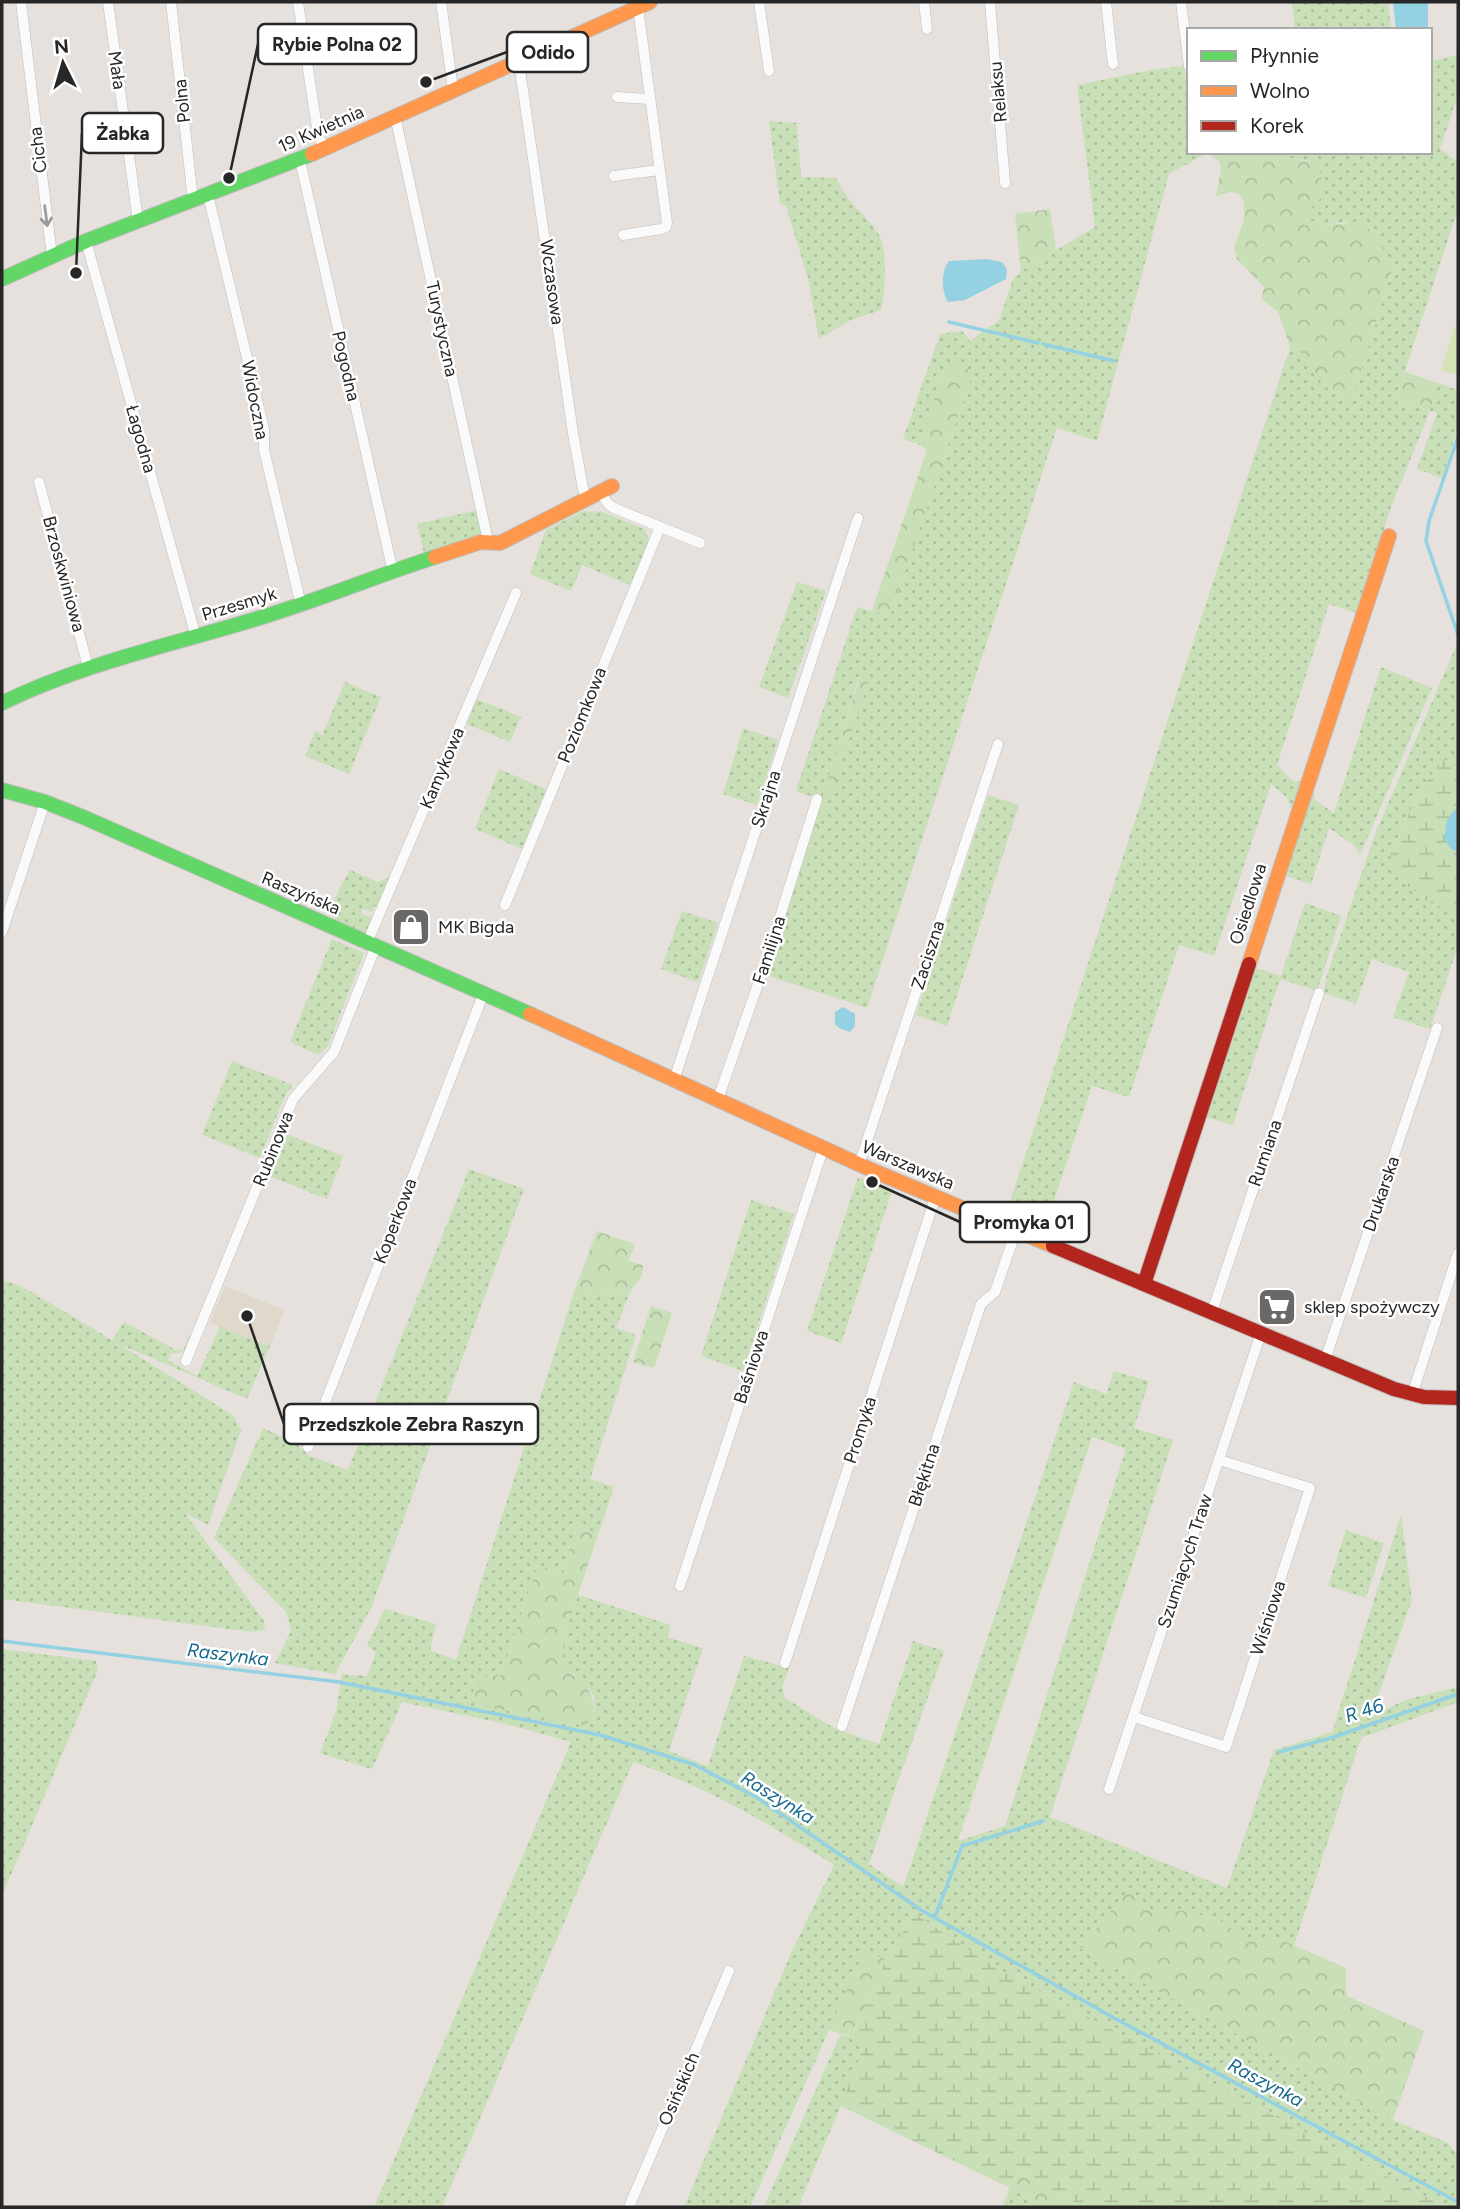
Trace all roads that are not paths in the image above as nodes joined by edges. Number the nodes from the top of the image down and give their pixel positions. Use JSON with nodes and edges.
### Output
{"nodes":[{"id":1,"x":21,"y":2,"type":"edge"},
{"id":2,"x":108,"y":2,"type":"edge"},
{"id":3,"x":171,"y":2,"type":"edge"},
{"id":4,"x":298,"y":2,"type":"edge"},
{"id":5,"x":442,"y":2,"type":"edge"},
{"id":6,"x":760,"y":2,"type":"edge"},
{"id":7,"x":924,"y":2,"type":"edge"},
{"id":8,"x":990,"y":2,"type":"edge"},
{"id":9,"x":1106,"y":2,"type":"edge"},
{"id":10,"x":1181,"y":2,"type":"edge"},
{"id":11,"x":644,"y":5,"type":"edge"},
{"id":12,"x":927,"y":29,"type":"dead end"},
{"id":13,"x":1187,"y":50,"type":"edge"},
{"id":14,"x":519,"y":63,"type":"junction"},
{"id":15,"x":1113,"y":64,"type":"dead end"},
{"id":16,"x":769,"y":71,"type":"dead end"},
{"id":17,"x":453,"y":89,"type":"junction"},
{"id":18,"x":617,"y":97,"type":"dead end"},
{"id":19,"x":649,"y":99,"type":"junction"},
{"id":20,"x":395,"y":116,"type":"junction"},
{"id":21,"x":325,"y":149,"type":"junction"},
{"id":22,"x":300,"y":160,"type":"junction"},
{"id":23,"x":659,"y":170,"type":"junction"},
{"id":24,"x":614,"y":176,"type":"dead end"},
{"id":25,"x":1005,"y":183,"type":"dead end"},
{"id":26,"x":208,"y":195,"type":"junction"},
{"id":27,"x":193,"y":200,"type":"junction"},
{"id":28,"x":138,"y":220,"type":"junction"},
{"id":29,"x":623,"y":235,"type":"dead end"},
{"id":30,"x":86,"y":241,"type":"junction"},
{"id":31,"x":52,"y":256,"type":"junction"},
{"id":32,"x":2,"y":279,"type":"edge"},
{"id":33,"x":39,"y":482,"type":"dead end"},
{"id":34,"x":600,"y":493,"type":"junction"},
{"id":35,"x":859,"y":518,"type":"dead end"},
{"id":36,"x":660,"y":527,"type":"junction"},
{"id":37,"x":1388,"y":536,"type":"dead end"},
{"id":38,"x":488,"y":541,"type":"junction"},
{"id":39,"x":700,"y":543,"type":"dead end"},
{"id":40,"x":393,"y":572,"type":"junction"},
{"id":41,"x":516,"y":593,"type":"dead end"},
{"id":42,"x":301,"y":605,"type":"junction"},
{"id":43,"x":196,"y":637,"type":"junction"},
{"id":44,"x":88,"y":667,"type":"junction"},
{"id":45,"x":2,"y":703,"type":"edge"},
{"id":46,"x":998,"y":744,"type":"dead end"},
{"id":47,"x":2,"y":790,"type":"edge"},
{"id":48,"x":817,"y":799,"type":"dead end"},
{"id":49,"x":45,"y":802,"type":"junction"},
{"id":50,"x":505,"y":905,"type":"dead end"},
{"id":51,"x":2,"y":932,"type":"edge"},
{"id":52,"x":372,"y":944,"type":"junction"},
{"id":53,"x":1319,"y":993,"type":"dead end"},
{"id":54,"x":483,"y":995,"type":"junction"},
{"id":55,"x":1437,"y":1028,"type":"dead end"},
{"id":56,"x":583,"y":1038,"type":"joint"},
{"id":57,"x":674,"y":1080,"type":"junction"},
{"id":58,"x":718,"y":1099,"type":"junction"},
{"id":59,"x":823,"y":1149,"type":"junction"},
{"id":60,"x":859,"y":1165,"type":"junction"},
{"id":61,"x":935,"y":1198,"type":"junction"},
{"id":62,"x":1016,"y":1231,"type":"junction"},
{"id":63,"x":1458,"y":1253,"type":"edge"},
{"id":64,"x":1144,"y":1284,"type":"junction"},
{"id":65,"x":1212,"y":1312,"type":"junction"},
{"id":66,"x":1261,"y":1333,"type":"junction"},
{"id":67,"x":1325,"y":1360,"type":"junction"},
{"id":68,"x":186,"y":1362,"type":"dead end"},
{"id":69,"x":1412,"y":1395,"type":"junction"},
{"id":70,"x":1458,"y":1398,"type":"edge"},
{"id":71,"x":308,"y":1447,"type":"dead end"},
{"id":72,"x":1219,"y":1460,"type":"junction"},
{"id":73,"x":680,"y":1586,"type":"dead end"},
{"id":74,"x":785,"y":1663,"type":"dead end"},
{"id":75,"x":1134,"y":1717,"type":"junction"},
{"id":76,"x":842,"y":1726,"type":"dead end"},
{"id":77,"x":1109,"y":1789,"type":"dead end"},
{"id":78,"x":729,"y":1971,"type":"dead end"},
{"id":79,"x":629,"y":2207,"type":"edge"}],
"edges":[{"from":1,"to":31,"type":"street","name":"Cicha","one_way":true},
{"from":2,"to":28,"type":"street","name":"Mała"},
{"from":3,"to":27,"type":"street","name":"Polna"},
{"from":4,"to":21,"type":"street"},
{"from":5,"to":17,"type":"street"},
{"from":6,"to":16,"type":"street"},
{"from":7,"to":12,"type":"street"},
{"from":8,"to":25,"type":"street","name":"Relaksu"},
{"from":9,"to":15,"type":"street"},
{"from":10,"to":13,"type":"street"},
{"from":11,"to":14,"type":"street","name":"19 Kwietnia"},
{"from":11,"to":19,"type":"street"},
{"from":14,"to":17,"type":"street","name":"19 Kwietnia"},
{"from":14,"to":34,"type":"street","name":"Wczasowa"},
{"from":17,"to":20,"type":"street","name":"19 Kwietnia"},
{"from":18,"to":19,"type":"street"},
{"from":19,"to":23,"type":"street"},
{"from":20,"to":21,"type":"street","name":"19 Kwietnia"},
{"from":20,"to":38,"type":"street","name":"Turystyczna"},
{"from":21,"to":22,"type":"street","name":"19 Kwietnia"},
{"from":22,"to":26,"type":"street","name":"19 Kwietnia"},
{"from":22,"to":40,"type":"street","name":"Pogodna"},
{"from":23,"to":24,"type":"street"},
{"from":23,"to":29,"type":"street"},
{"from":26,"to":27,"type":"street","name":"19 Kwietnia"},
{"from":26,"to":42,"type":"street","name":"Widoczna"},
{"from":27,"to":28,"type":"street","name":"19 Kwietnia"},
{"from":28,"to":30,"type":"street","name":"19 Kwietnia"},
{"from":30,"to":31,"type":"street","name":"19 Kwietnia"},
{"from":30,"to":43,"type":"street","name":"Łagodna"},
{"from":31,"to":32,"type":"street","name":"19 Kwietnia"},
{"from":33,"to":44,"type":"street","name":"Brzoskwiniowa"},
{"from":34,"to":36,"type":"street"},
{"from":34,"to":38,"type":"street","name":"Przesmyk"},
{"from":35,"to":57,"type":"street","name":"Skrajna"},
{"from":36,"to":39,"type":"street"},
{"from":36,"to":50,"type":"street","name":"Poziomkowa"},
{"from":37,"to":64,"type":"street","name":"Osiedlowa"},
{"from":38,"to":40,"type":"street","name":"Przesmyk"},
{"from":40,"to":42,"type":"street","name":"Przesmyk"},
{"from":41,"to":52,"type":"street","name":"Kamykowa"},
{"from":42,"to":43,"type":"street","name":"Przesmyk"},
{"from":43,"to":44,"type":"street","name":"Przesmyk"},
{"from":44,"to":45,"type":"street","name":"Przesmyk"},
{"from":46,"to":60,"type":"street","name":"Zaciszna"},
{"from":47,"to":49,"type":"street","name":"Raszyńska"},
{"from":48,"to":58,"type":"street","name":"Familijna"},
{"from":49,"to":51,"type":"street"},
{"from":49,"to":52,"type":"street","name":"Raszyńska"},
{"from":52,"to":54,"type":"street","name":"Raszyńska"},
{"from":52,"to":68,"type":"street","name":"Rubinowa"},
{"from":53,"to":65,"type":"street","name":"Rumiana"},
{"from":54,"to":56,"type":"street","name":"Raszyńska"},
{"from":54,"to":71,"type":"street","name":"Koperkowa"},
{"from":55,"to":67,"type":"street","name":"Drukarska"},
{"from":56,"to":57,"type":"street","name":"Warszawska"},
{"from":57,"to":58,"type":"street","name":"Warszawska"},
{"from":58,"to":59,"type":"street","name":"Warszawska"},
{"from":59,"to":60,"type":"street","name":"Warszawska"},
{"from":59,"to":73,"type":"street","name":"Baśniowa"},
{"from":60,"to":61,"type":"street","name":"Warszawska"},
{"from":61,"to":62,"type":"street","name":"Warszawska"},
{"from":61,"to":74,"type":"street","name":"Promyka"},
{"from":62,"to":64,"type":"street","name":"Warszawska"},
{"from":62,"to":76,"type":"street","name":"Błękitna"},
{"from":63,"to":69,"type":"street"},
{"from":64,"to":65,"type":"street","name":"Warszawska"},
{"from":65,"to":66,"type":"street","name":"Warszawska"},
{"from":66,"to":67,"type":"street","name":"Warszawska"},
{"from":66,"to":72,"type":"street","name":"Szumiących Traw"},
{"from":67,"to":69,"type":"street","name":"Warszawska"},
{"from":69,"to":70,"type":"street","name":"Warszawska"},
{"from":72,"to":75,"type":"street","name":"Szumiących Traw"},
{"from":72,"to":75,"type":"street","name":"Wiśniowa"},
{"from":75,"to":77,"type":"street","name":"Szumiących Traw"},
{"from":78,"to":79,"type":"street","name":"Osińskich"}]}
